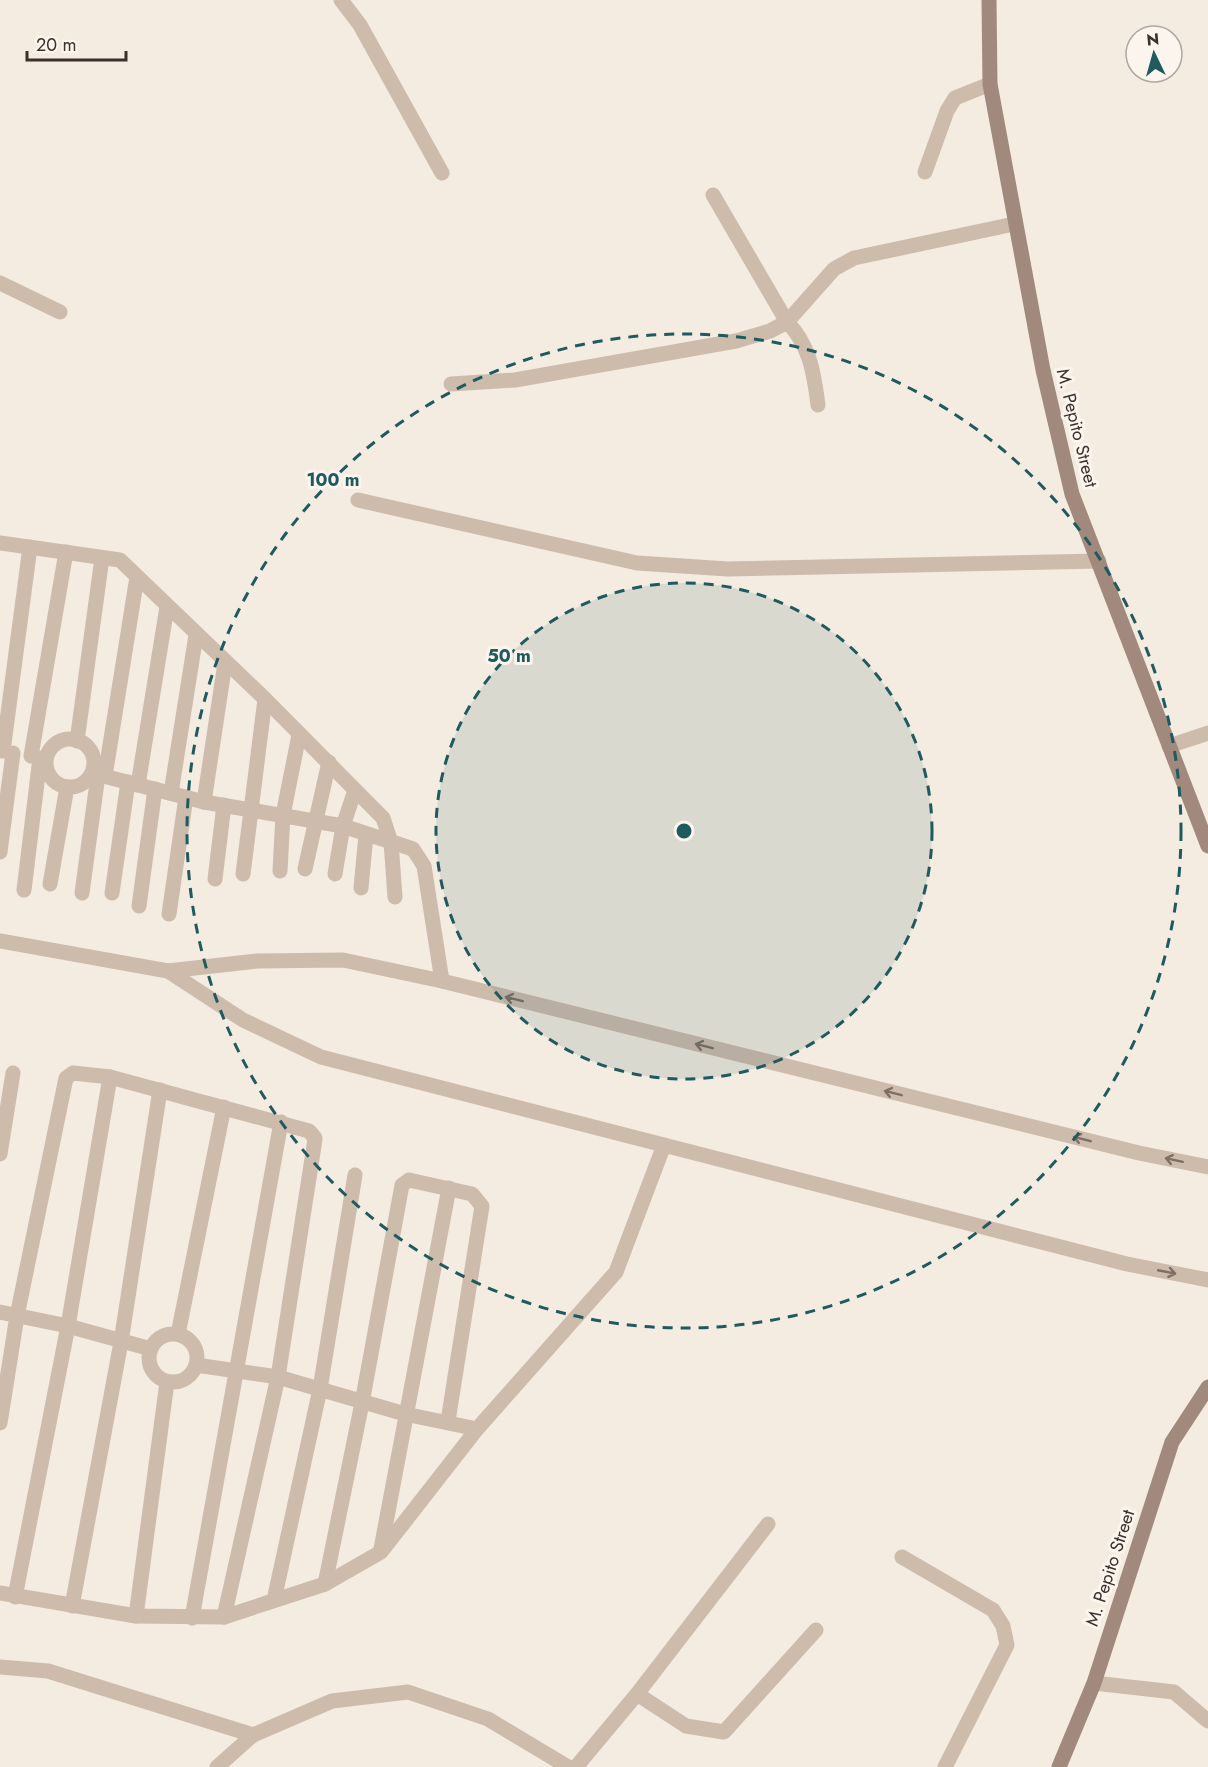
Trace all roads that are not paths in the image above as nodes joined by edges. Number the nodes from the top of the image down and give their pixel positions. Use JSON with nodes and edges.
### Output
{"nodes":[{"id":1,"x":341,"y":0,"type":"edge"},
{"id":2,"x":989,"y":0,"type":"edge"},
{"id":3,"x":990,"y":84,"type":"junction"},
{"id":4,"x":925,"y":172,"type":"dead end"},
{"id":5,"x":441,"y":173,"type":"dead end"},
{"id":6,"x":713,"y":195,"type":"dead end"},
{"id":7,"x":1014,"y":224,"type":"junction"},
{"id":8,"x":0,"y":283,"type":"edge"},
{"id":9,"x":60,"y":312,"type":"dead end"},
{"id":10,"x":787,"y":322,"type":"junction"},
{"id":11,"x":451,"y":384,"type":"dead end"},
{"id":12,"x":818,"y":405,"type":"dead end"},
{"id":13,"x":358,"y":500,"type":"dead end"},
{"id":14,"x":0,"y":543,"type":"edge"},
{"id":15,"x":30,"y":547,"type":"junction"},
{"id":16,"x":66,"y":552,"type":"junction"},
{"id":17,"x":102,"y":558,"type":"junction"},
{"id":18,"x":1099,"y":561,"type":"junction"},
{"id":19,"x":136,"y":577,"type":"junction"},
{"id":20,"x":167,"y":607,"type":"junction"},
{"id":21,"x":196,"y":635,"type":"junction"},
{"id":22,"x":225,"y":663,"type":"junction"},
{"id":23,"x":265,"y":699,"type":"junction"},
{"id":24,"x":1208,"y":733,"type":"edge"},
{"id":25,"x":299,"y":735,"type":"junction"},
{"id":26,"x":77,"y":741,"type":"junction"},
{"id":27,"x":1170,"y":746,"type":"junction"},
{"id":28,"x":5,"y":752,"type":"edge"},
{"id":29,"x":39,"y":758,"type":"junction"},
{"id":30,"x":329,"y":762,"type":"junction"},
{"id":31,"x":98,"y":775,"type":"junction"},
{"id":32,"x":133,"y":784,"type":"junction"},
{"id":33,"x":67,"y":787,"type":"junction"},
{"id":34,"x":155,"y":789,"type":"junction"},
{"id":35,"x":355,"y":790,"type":"junction"},
{"id":36,"x":178,"y":795,"type":"junction"},
{"id":37,"x":204,"y":802,"type":"junction"},
{"id":38,"x":224,"y":805,"type":"junction"},
{"id":39,"x":250,"y":810,"type":"junction"},
{"id":40,"x":283,"y":815,"type":"junction"},
{"id":41,"x":316,"y":821,"type":"junction"},
{"id":42,"x":343,"y":826,"type":"junction"},
{"id":43,"x":366,"y":835,"type":"junction"},
{"id":44,"x":391,"y":842,"type":"junction"},
{"id":45,"x":1208,"y":846,"type":"edge"},
{"id":46,"x":0,"y":852,"type":"edge"},
{"id":47,"x":305,"y":869,"type":"dead end"},
{"id":48,"x":280,"y":871,"type":"dead end"},
{"id":49,"x":243,"y":874,"type":"dead end"},
{"id":50,"x":335,"y":874,"type":"dead end"},
{"id":51,"x":215,"y":879,"type":"dead end"},
{"id":52,"x":50,"y":884,"type":"dead end"},
{"id":53,"x":361,"y":888,"type":"dead end"},
{"id":54,"x":24,"y":890,"type":"dead end"},
{"id":55,"x":82,"y":893,"type":"dead end"},
{"id":56,"x":112,"y":893,"type":"dead end"},
{"id":57,"x":394,"y":897,"type":"dead end"},
{"id":58,"x":139,"y":906,"type":"dead end"},
{"id":59,"x":169,"y":914,"type":"dead end"},
{"id":60,"x":0,"y":941,"type":"edge"},
{"id":61,"x":168,"y":971,"type":"junction"},
{"id":62,"x":442,"y":981,"type":"junction"},
{"id":63,"x":13,"y":1073,"type":"dead end"},
{"id":64,"x":110,"y":1077,"type":"junction"},
{"id":65,"x":160,"y":1090,"type":"junction"},
{"id":66,"x":224,"y":1107,"type":"junction"},
{"id":67,"x":282,"y":1122,"type":"junction"},
{"id":68,"x":664,"y":1145,"type":"junction"},
{"id":69,"x":0,"y":1154,"type":"edge"},
{"id":70,"x":1208,"y":1167,"type":"edge"},
{"id":71,"x":355,"y":1175,"type":"dead end"},
{"id":72,"x":449,"y":1188,"type":"junction"},
{"id":73,"x":1208,"y":1280,"type":"edge"},
{"id":74,"x":0,"y":1312,"type":"edge"},
{"id":75,"x":17,"y":1316,"type":"junction"},
{"id":76,"x":68,"y":1326,"type":"junction"},
{"id":77,"x":178,"y":1334,"type":"junction"},
{"id":78,"x":121,"y":1342,"type":"junction"},
{"id":79,"x":151,"y":1349,"type":"junction"},
{"id":80,"x":196,"y":1365,"type":"junction"},
{"id":81,"x":236,"y":1370,"type":"junction"},
{"id":82,"x":278,"y":1377,"type":"junction"},
{"id":83,"x":167,"y":1382,"type":"junction"},
{"id":84,"x":1208,"y":1387,"type":"edge"},
{"id":85,"x":320,"y":1389,"type":"junction"},
{"id":86,"x":362,"y":1403,"type":"junction"},
{"id":87,"x":405,"y":1414,"type":"junction"},
{"id":88,"x":448,"y":1421,"type":"junction"},
{"id":89,"x":0,"y":1423,"type":"edge"},
{"id":90,"x":477,"y":1428,"type":"junction"},
{"id":91,"x":768,"y":1524,"type":"dead end"},
{"id":92,"x":381,"y":1552,"type":"junction"},
{"id":93,"x":902,"y":1557,"type":"dead end"},
{"id":94,"x":325,"y":1584,"type":"junction"},
{"id":95,"x":8,"y":1595,"type":"edge"},
{"id":96,"x":274,"y":1600,"type":"junction"},
{"id":97,"x":72,"y":1606,"type":"junction"},
{"id":98,"x":136,"y":1616,"type":"junction"},
{"id":99,"x":224,"y":1617,"type":"junction"},
{"id":100,"x":192,"y":1618,"type":"junction"},
{"id":101,"x":816,"y":1630,"type":"dead end"},
{"id":102,"x":0,"y":1667,"type":"edge"},
{"id":103,"x":1094,"y":1683,"type":"junction"},
{"id":104,"x":637,"y":1694,"type":"junction"},
{"id":105,"x":1208,"y":1721,"type":"edge"},
{"id":106,"x":253,"y":1735,"type":"junction"},
{"id":107,"x":217,"y":1767,"type":"edge"},
{"id":108,"x":568,"y":1767,"type":"edge"},
{"id":109,"x":576,"y":1767,"type":"edge"},
{"id":110,"x":945,"y":1767,"type":"edge"},
{"id":111,"x":1059,"y":1767,"type":"edge"}],
"edges":[{"from":1,"to":5,"type":"street"},
{"from":2,"to":3,"type":"street","name":"M. Pepito Street"},
{"from":3,"to":4,"type":"street"},
{"from":3,"to":7,"type":"street","name":"M. Pepito Street"},
{"from":6,"to":10,"type":"street"},
{"from":7,"to":10,"type":"street"},
{"from":7,"to":18,"type":"street","name":"M. Pepito Street"},
{"from":8,"to":9,"type":"street"},
{"from":10,"to":11,"type":"street"},
{"from":10,"to":12,"type":"street"},
{"from":13,"to":18,"type":"street"},
{"from":14,"to":15,"type":"street"},
{"from":15,"to":16,"type":"street"},
{"from":15,"to":28,"type":"street"},
{"from":16,"to":17,"type":"street"},
{"from":16,"to":29,"type":"street"},
{"from":17,"to":19,"type":"street"},
{"from":17,"to":26,"type":"street"},
{"from":18,"to":27,"type":"street","name":"M. Pepito Street"},
{"from":19,"to":20,"type":"street"},
{"from":19,"to":31,"type":"street"},
{"from":20,"to":21,"type":"street"},
{"from":20,"to":32,"type":"street"},
{"from":21,"to":22,"type":"street"},
{"from":21,"to":36,"type":"street"},
{"from":22,"to":23,"type":"street"},
{"from":22,"to":37,"type":"street"},
{"from":23,"to":25,"type":"street"},
{"from":23,"to":39,"type":"street"},
{"from":24,"to":27,"type":"street"},
{"from":25,"to":30,"type":"street"},
{"from":25,"to":40,"type":"street"},
{"from":26,"to":29,"type":"street"},
{"from":26,"to":31,"type":"street"},
{"from":27,"to":45,"type":"street","name":"M. Pepito Street"},
{"from":28,"to":29,"type":"street"},
{"from":28,"to":46,"type":"street"},
{"from":29,"to":33,"type":"street"},
{"from":29,"to":54,"type":"street"},
{"from":30,"to":35,"type":"street"},
{"from":30,"to":41,"type":"street"},
{"from":31,"to":32,"type":"street"},
{"from":31,"to":33,"type":"street"},
{"from":31,"to":55,"type":"street"},
{"from":32,"to":34,"type":"street"},
{"from":32,"to":56,"type":"street"},
{"from":33,"to":52,"type":"street"},
{"from":34,"to":36,"type":"street"},
{"from":34,"to":58,"type":"street"},
{"from":35,"to":42,"type":"street"},
{"from":35,"to":44,"type":"street"},
{"from":36,"to":37,"type":"street"},
{"from":36,"to":59,"type":"street"},
{"from":37,"to":38,"type":"street"},
{"from":38,"to":39,"type":"street"},
{"from":38,"to":51,"type":"street"},
{"from":39,"to":40,"type":"street"},
{"from":39,"to":49,"type":"street"},
{"from":40,"to":41,"type":"street"},
{"from":40,"to":48,"type":"street"},
{"from":41,"to":42,"type":"street"},
{"from":41,"to":47,"type":"street"},
{"from":42,"to":43,"type":"street"},
{"from":42,"to":50,"type":"street"},
{"from":43,"to":44,"type":"street"},
{"from":43,"to":53,"type":"street"},
{"from":44,"to":57,"type":"street"},
{"from":44,"to":62,"type":"street"},
{"from":60,"to":61,"type":"street"},
{"from":61,"to":62,"type":"street"},
{"from":61,"to":68,"type":"street"},
{"from":70,"to":62,"type":"street","one_way":true},
{"from":63,"to":69,"type":"street"},
{"from":64,"to":65,"type":"street"},
{"from":64,"to":75,"type":"street"},
{"from":64,"to":76,"type":"street"},
{"from":65,"to":66,"type":"street"},
{"from":65,"to":78,"type":"street"},
{"from":66,"to":67,"type":"street"},
{"from":66,"to":77,"type":"street"},
{"from":67,"to":81,"type":"street"},
{"from":67,"to":82,"type":"street"},
{"from":68,"to":73,"type":"street","one_way":true},
{"from":68,"to":90,"type":"street"},
{"from":71,"to":85,"type":"street"},
{"from":72,"to":86,"type":"street"},
{"from":72,"to":87,"type":"street"},
{"from":72,"to":88,"type":"street"},
{"from":74,"to":75,"type":"street"},
{"from":75,"to":76,"type":"street"},
{"from":75,"to":89,"type":"street"},
{"from":76,"to":78,"type":"street"},
{"from":76,"to":95,"type":"street"},
{"from":77,"to":79,"type":"street"},
{"from":77,"to":80,"type":"street"},
{"from":78,"to":79,"type":"street"},
{"from":78,"to":97,"type":"street"},
{"from":79,"to":83,"type":"street"},
{"from":80,"to":81,"type":"street"},
{"from":80,"to":83,"type":"street"},
{"from":81,"to":82,"type":"street"},
{"from":81,"to":100,"type":"street"},
{"from":82,"to":85,"type":"street"},
{"from":82,"to":99,"type":"street"},
{"from":83,"to":98,"type":"street"},
{"from":84,"to":103,"type":"street","name":"M. Pepito Street"},
{"from":85,"to":86,"type":"street"},
{"from":85,"to":96,"type":"street"},
{"from":86,"to":87,"type":"street"},
{"from":86,"to":94,"type":"street"},
{"from":87,"to":88,"type":"street"},
{"from":87,"to":92,"type":"street"},
{"from":88,"to":90,"type":"street"},
{"from":90,"to":92,"type":"street"},
{"from":91,"to":104,"type":"street"},
{"from":92,"to":94,"type":"street"},
{"from":93,"to":110,"type":"street"},
{"from":94,"to":96,"type":"street"},
{"from":95,"to":97,"type":"street"},
{"from":96,"to":99,"type":"street"},
{"from":97,"to":98,"type":"street"},
{"from":98,"to":100,"type":"street"},
{"from":99,"to":100,"type":"street"},
{"from":101,"to":104,"type":"street"},
{"from":102,"to":106,"type":"street"},
{"from":103,"to":105,"type":"street"},
{"from":103,"to":111,"type":"street","name":"M. Pepito Street"},
{"from":104,"to":109,"type":"street"},
{"from":106,"to":107,"type":"street"},
{"from":106,"to":108,"type":"street"}]}
